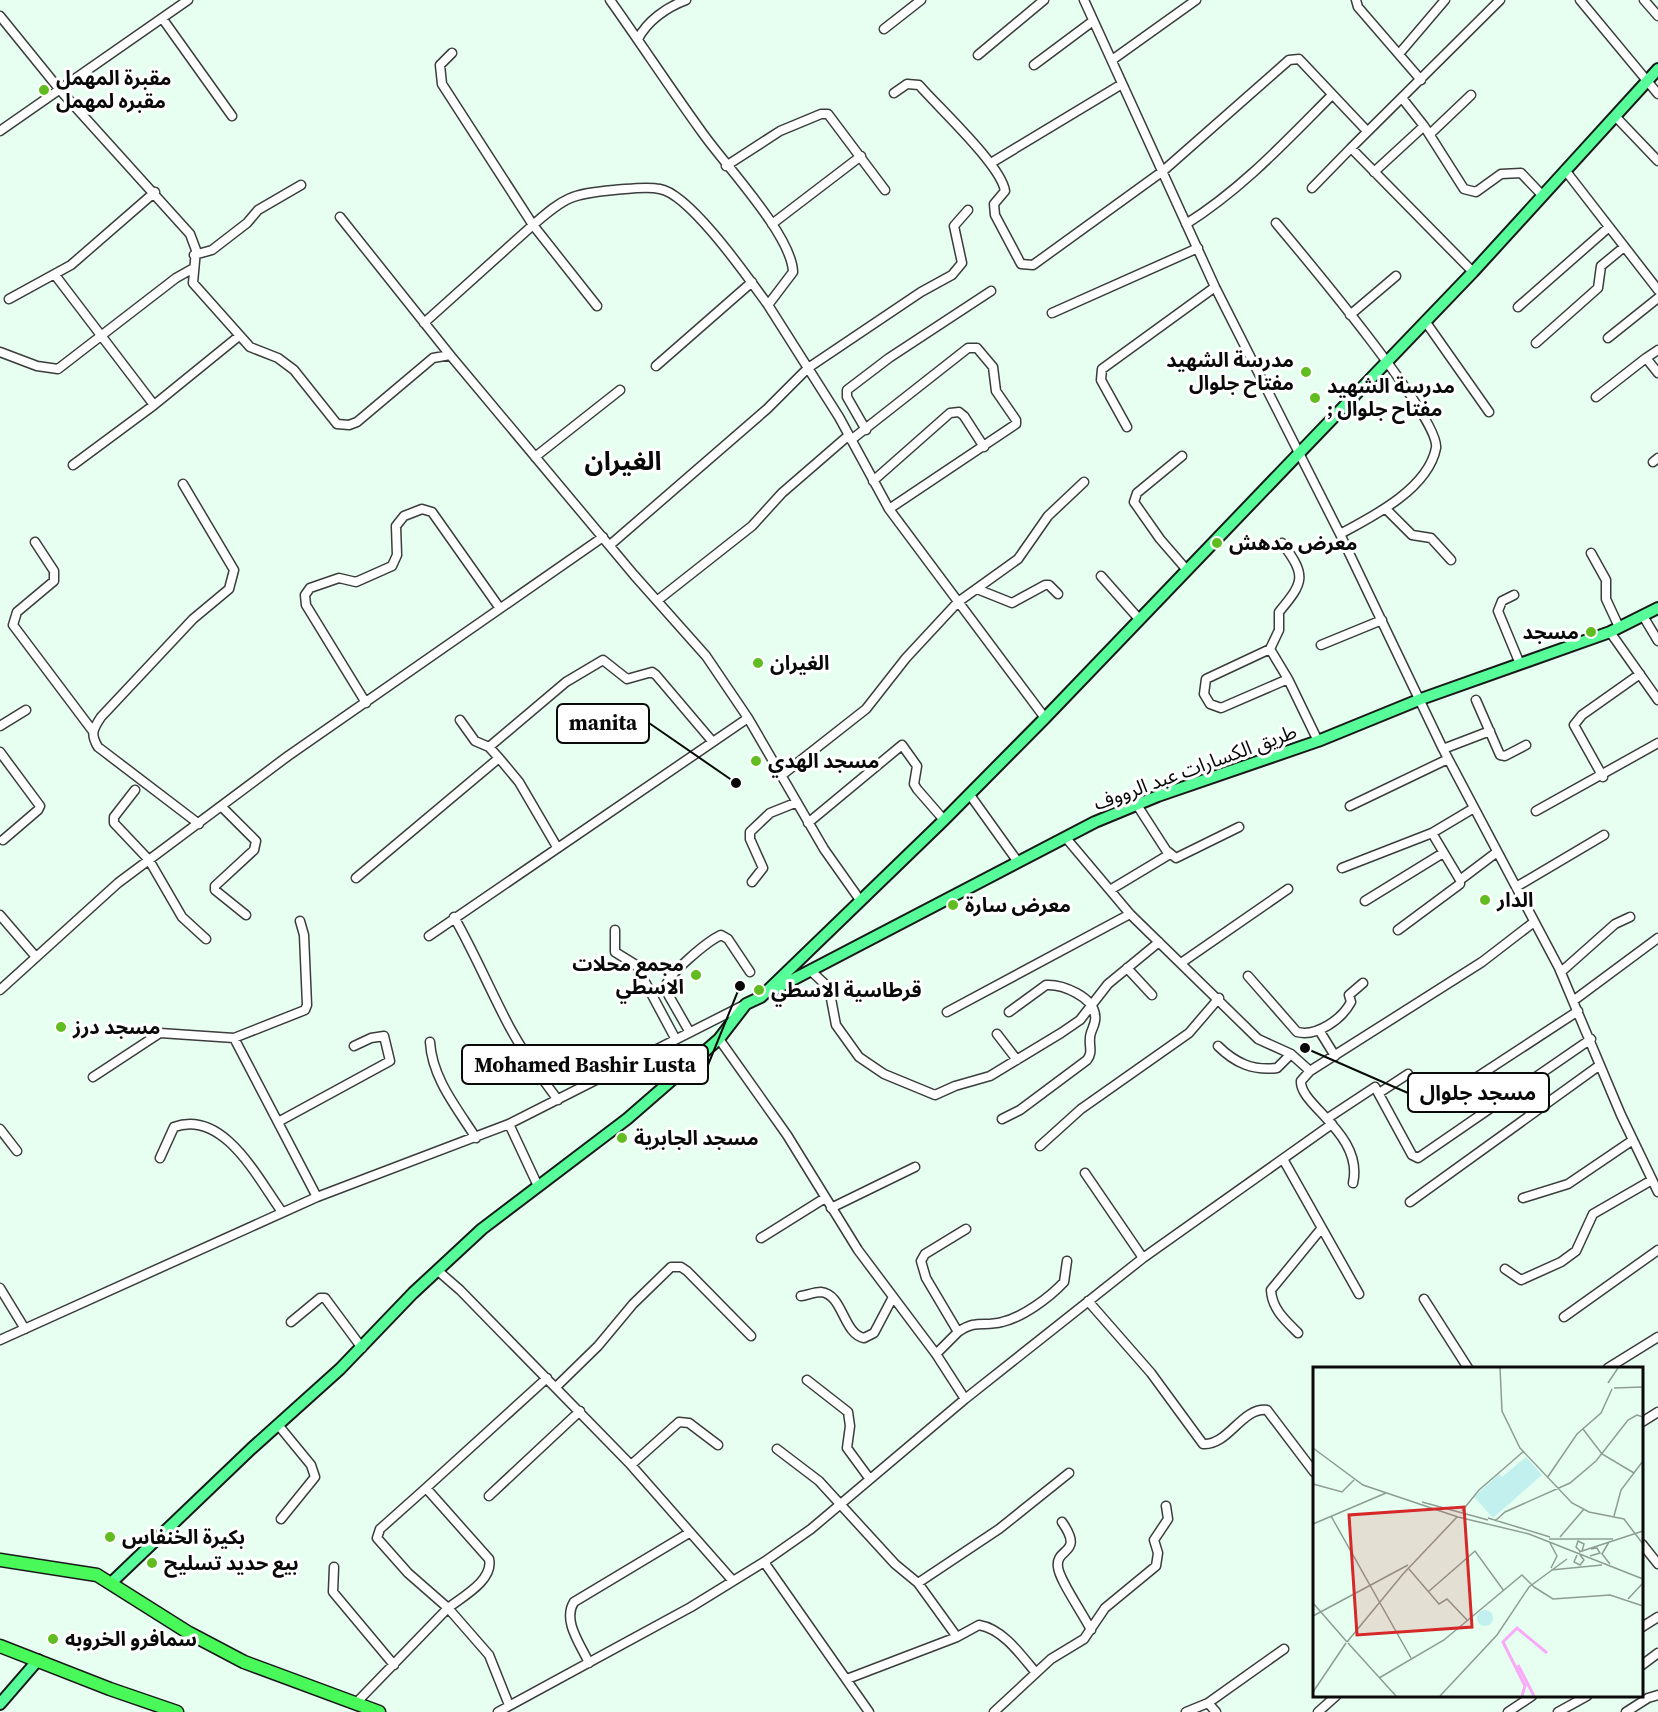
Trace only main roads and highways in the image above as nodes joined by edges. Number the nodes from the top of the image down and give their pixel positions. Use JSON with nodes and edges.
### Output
{"nodes":[{"id":1,"x":1658,"y":69,"type":"edge"},
{"id":2,"x":1658,"y":608,"type":"edge"},
{"id":3,"x":761,"y":997,"type":"junction"},
{"id":4,"x":0,"y":1560,"type":"edge"},
{"id":5,"x":112,"y":1582,"type":"junction"},
{"id":6,"x":0,"y":1646,"type":"edge"},
{"id":7,"x":38,"y":1660,"type":"junction"},
{"id":8,"x":2,"y":1700,"type":"edge"},
{"id":9,"x":177,"y":1712,"type":"edge"},
{"id":10,"x":379,"y":1712,"type":"edge"}],
"edges":[{"from":1,"to":3,"type":"main road"},
{"from":2,"to":3,"type":"main road","name":"طريق الكسارات عبد الرووف"},
{"from":3,"to":5,"type":"main road","name":"طريق الكسارات عبد الرووف"},
{"from":4,"to":5,"type":"highway"},
{"from":5,"to":10,"type":"highway"},
{"from":6,"to":7,"type":"highway"},
{"from":7,"to":8,"type":"main road"},
{"from":7,"to":9,"type":"highway"}]}
